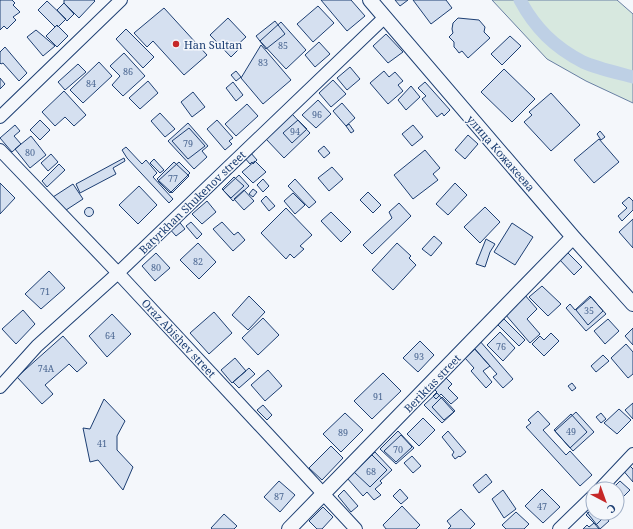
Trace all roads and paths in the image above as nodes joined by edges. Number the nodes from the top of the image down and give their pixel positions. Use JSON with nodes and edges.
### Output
{"nodes":[{"id":1,"x":121,"y":0,"type":"edge"},
{"id":2,"x":370,"y":0,"type":"edge"},
{"id":3,"x":385,"y":17,"type":"junction"},
{"id":4,"x":0,"y":117,"type":"edge"},
{"id":5,"x":0,"y":150,"type":"edge"},
{"id":6,"x":573,"y":237,"type":"junction"},
{"id":7,"x":118,"y":273,"type":"junction"},
{"id":8,"x":633,"y":304,"type":"edge"},
{"id":9,"x":0,"y":387,"type":"edge"},
{"id":10,"x":633,"y":454,"type":"edge"},
{"id":11,"x":608,"y":481,"type":"edge"},
{"id":12,"x":324,"y":494,"type":"junction"},
{"id":13,"x":585,"y":504,"type":"edge"},
{"id":14,"x":289,"y":529,"type":"edge"},
{"id":15,"x":356,"y":529,"type":"edge"},
{"id":16,"x":559,"y":529,"type":"edge"}],
"edges":[{"from":1,"to":4,"type":"street"},
{"from":2,"to":3,"type":"street","name":"улица Кожакеева"},
{"from":3,"to":6,"type":"street","name":"улица Кожакеева"},
{"from":3,"to":7,"type":"street","name":"Batyrkhan Shukenov street"},
{"from":5,"to":7,"type":"street","name":"Oraz Abishev street"},
{"from":6,"to":8,"type":"street","name":"улица Кожакеева"},
{"from":6,"to":12,"type":"street","name":"Beriktas street"},
{"from":7,"to":9,"type":"street","name":"Batyrkhan Shukenov street"},
{"from":7,"to":12,"type":"street","name":"Oraz Abishev street"},
{"from":10,"to":11,"type":"street"},
{"from":12,"to":14,"type":"street","name":"Beriktas street"},
{"from":12,"to":15,"type":"street","name":"Oraz Abishev street"},
{"from":13,"to":16,"type":"street"}]}
